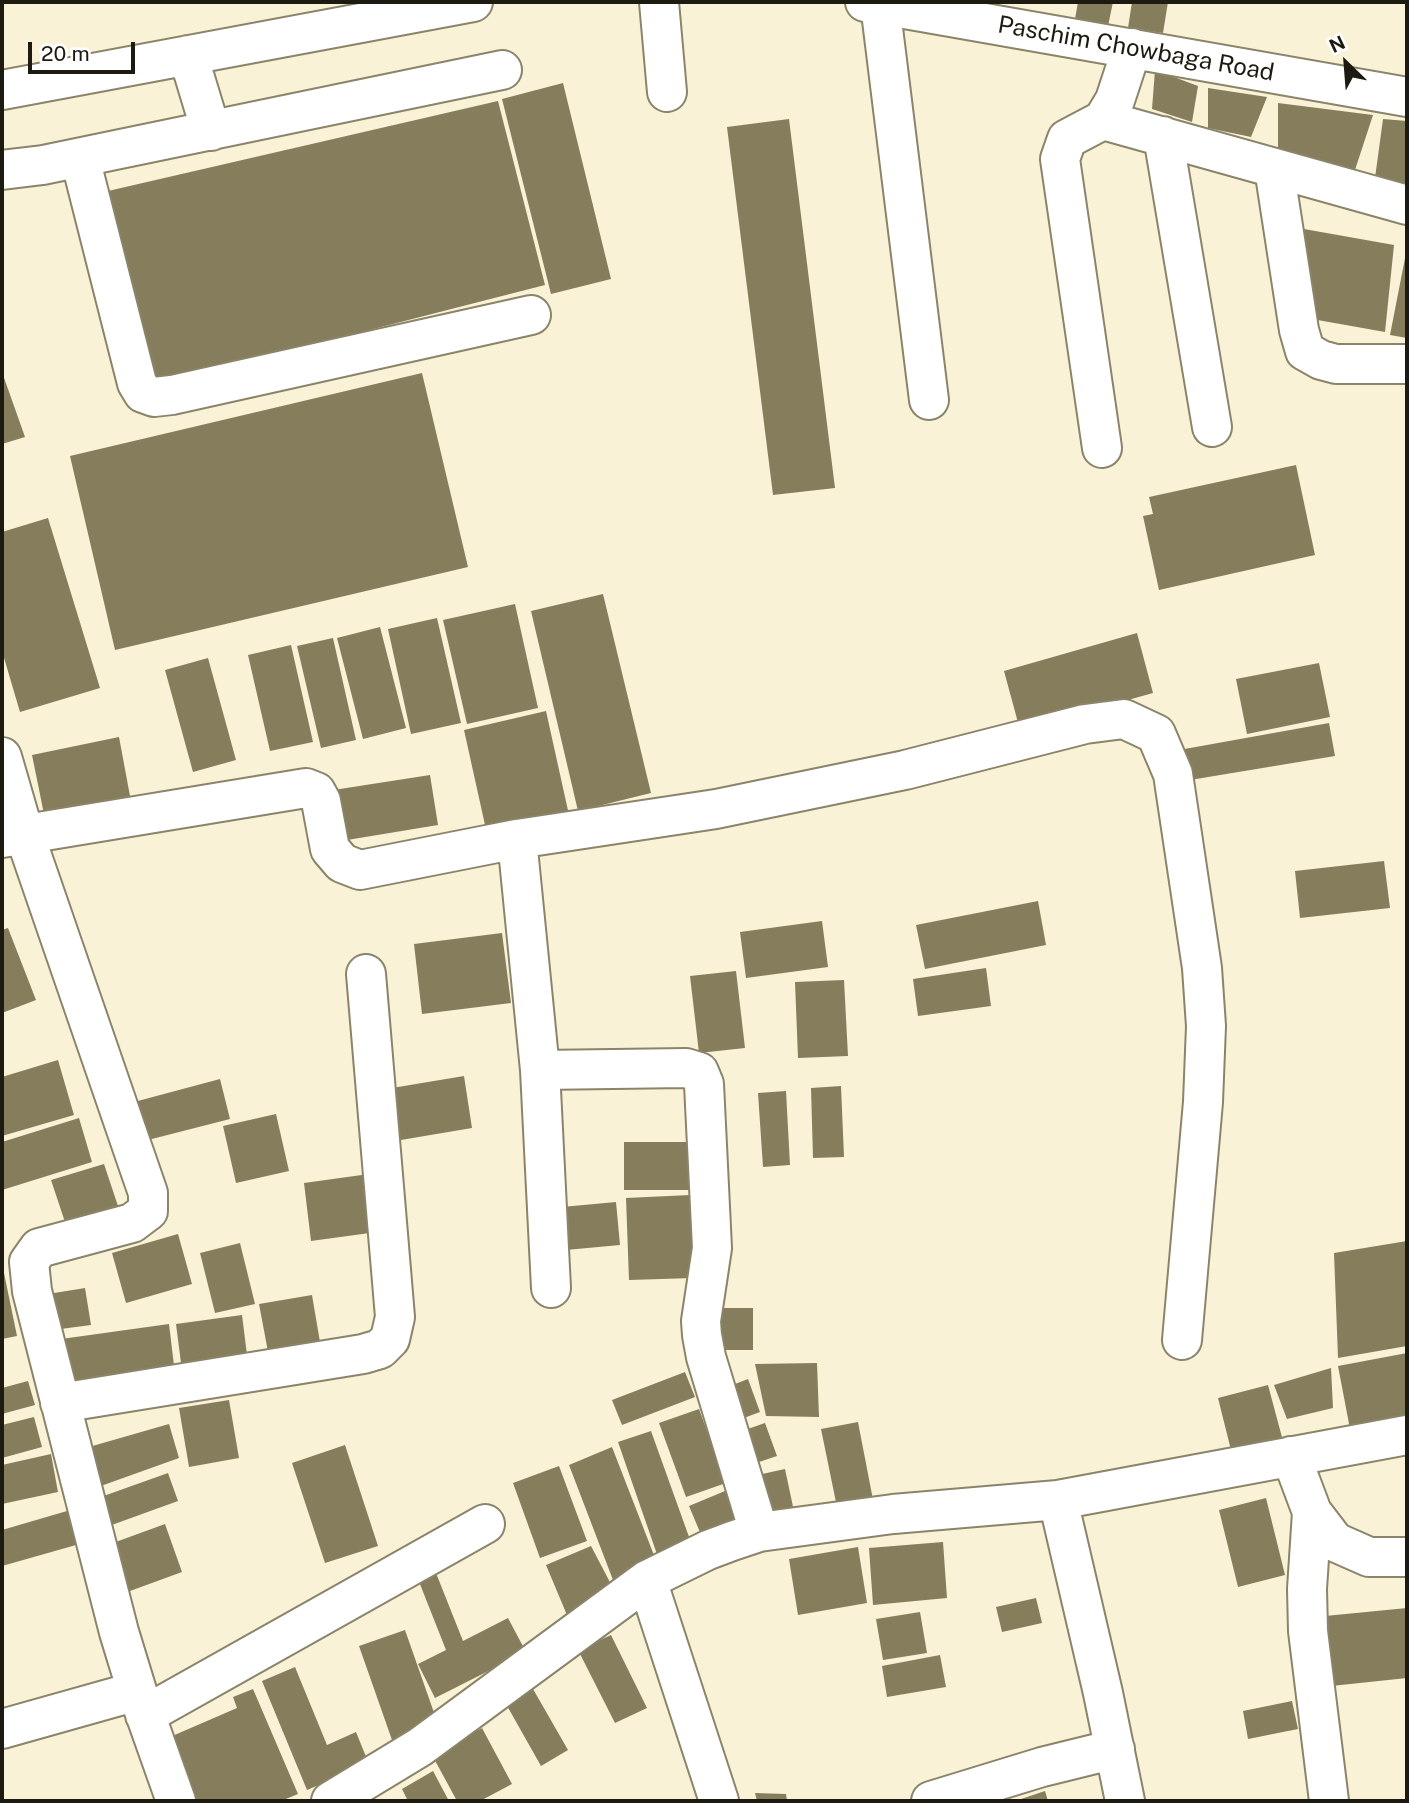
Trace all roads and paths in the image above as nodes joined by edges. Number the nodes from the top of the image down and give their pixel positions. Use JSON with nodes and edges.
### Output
{"nodes":[{"id":1,"x":473,"y":2,"type":"edge"},
{"id":2,"x":659,"y":2,"type":"edge"},
{"id":3,"x":873,"y":3,"type":"edge"},
{"id":4,"x":1132,"y":48,"type":"junction"},
{"id":5,"x":188,"y":55,"type":"junction"},
{"id":6,"x":502,"y":70,"type":"dead end"},
{"id":7,"x":2,"y":90,"type":"edge"},
{"id":8,"x":667,"y":92,"type":"dead end"},
{"id":9,"x":1407,"y":97,"type":"edge"},
{"id":10,"x":1103,"y":120,"type":"junction"},
{"id":11,"x":211,"y":131,"type":"junction"},
{"id":12,"x":1163,"y":136,"type":"junction"},
{"id":13,"x":80,"y":158,"type":"junction"},
{"id":14,"x":1274,"y":168,"type":"junction"},
{"id":15,"x":2,"y":170,"type":"edge"},
{"id":16,"x":1407,"y":205,"type":"edge"},
{"id":17,"x":531,"y":315,"type":"dead end"},
{"id":18,"x":1407,"y":365,"type":"edge"},
{"id":19,"x":929,"y":400,"type":"dead end"},
{"id":20,"x":1212,"y":427,"type":"dead end"},
{"id":21,"x":1102,"y":448,"type":"dead end"},
{"id":22,"x":2,"y":757,"type":"edge"},
{"id":23,"x":13,"y":835,"type":"edge"},
{"id":24,"x":517,"y":839,"type":"junction"},
{"id":25,"x":366,"y":974,"type":"dead end"},
{"id":26,"x":540,"y":1070,"type":"junction"},
{"id":27,"x":551,"y":1288,"type":"dead end"},
{"id":28,"x":1182,"y":1340,"type":"dead end"},
{"id":29,"x":60,"y":1403,"type":"junction"},
{"id":30,"x":1407,"y":1435,"type":"edge"},
{"id":31,"x":1291,"y":1456,"type":"junction"},
{"id":32,"x":1058,"y":1500,"type":"junction"},
{"id":33,"x":1312,"y":1512,"type":"junction"},
{"id":34,"x":485,"y":1524,"type":"dead end"},
{"id":35,"x":759,"y":1532,"type":"junction"},
{"id":36,"x":1407,"y":1557,"type":"edge"},
{"id":37,"x":647,"y":1580,"type":"junction"},
{"id":38,"x":141,"y":1703,"type":"junction"},
{"id":39,"x":2,"y":1729,"type":"edge"},
{"id":40,"x":1115,"y":1749,"type":"junction"},
{"id":41,"x":176,"y":1801,"type":"edge"},
{"id":42,"x":331,"y":1801,"type":"edge"},
{"id":43,"x":719,"y":1801,"type":"edge"},
{"id":44,"x":930,"y":1801,"type":"edge"},
{"id":45,"x":1125,"y":1801,"type":"edge"},
{"id":46,"x":1329,"y":1801,"type":"edge"}],
"edges":[{"from":1,"to":5,"type":"street"},
{"from":2,"to":8,"type":"street"},
{"from":3,"to":4,"type":"street","name":"Paschim Chowbaga Road"},
{"from":3,"to":19,"type":"street"},
{"from":4,"to":9,"type":"street","name":"Paschim Chowbaga Road"},
{"from":4,"to":10,"type":"street"},
{"from":5,"to":7,"type":"street"},
{"from":5,"to":11,"type":"street"},
{"from":6,"to":11,"type":"street"},
{"from":10,"to":12,"type":"street"},
{"from":10,"to":21,"type":"street"},
{"from":11,"to":13,"type":"street"},
{"from":12,"to":14,"type":"street"},
{"from":12,"to":20,"type":"street"},
{"from":13,"to":15,"type":"street"},
{"from":13,"to":17,"type":"street"},
{"from":14,"to":16,"type":"street"},
{"from":14,"to":18,"type":"street"},
{"from":22,"to":23,"type":"street"},
{"from":23,"to":24,"type":"street"},
{"from":23,"to":29,"type":"street"},
{"from":24,"to":26,"type":"street"},
{"from":24,"to":28,"type":"street"},
{"from":25,"to":29,"type":"street"},
{"from":26,"to":27,"type":"street"},
{"from":26,"to":35,"type":"street"},
{"from":29,"to":38,"type":"street"},
{"from":30,"to":31,"type":"street"},
{"from":31,"to":32,"type":"street"},
{"from":31,"to":33,"type":"street"},
{"from":32,"to":35,"type":"street"},
{"from":32,"to":40,"type":"street"},
{"from":33,"to":36,"type":"street"},
{"from":33,"to":46,"type":"street"},
{"from":34,"to":38,"type":"street"},
{"from":35,"to":37,"type":"street"},
{"from":37,"to":42,"type":"street"},
{"from":37,"to":43,"type":"street"},
{"from":38,"to":39,"type":"street"},
{"from":38,"to":41,"type":"street"},
{"from":40,"to":44,"type":"street"},
{"from":40,"to":45,"type":"street"}]}
